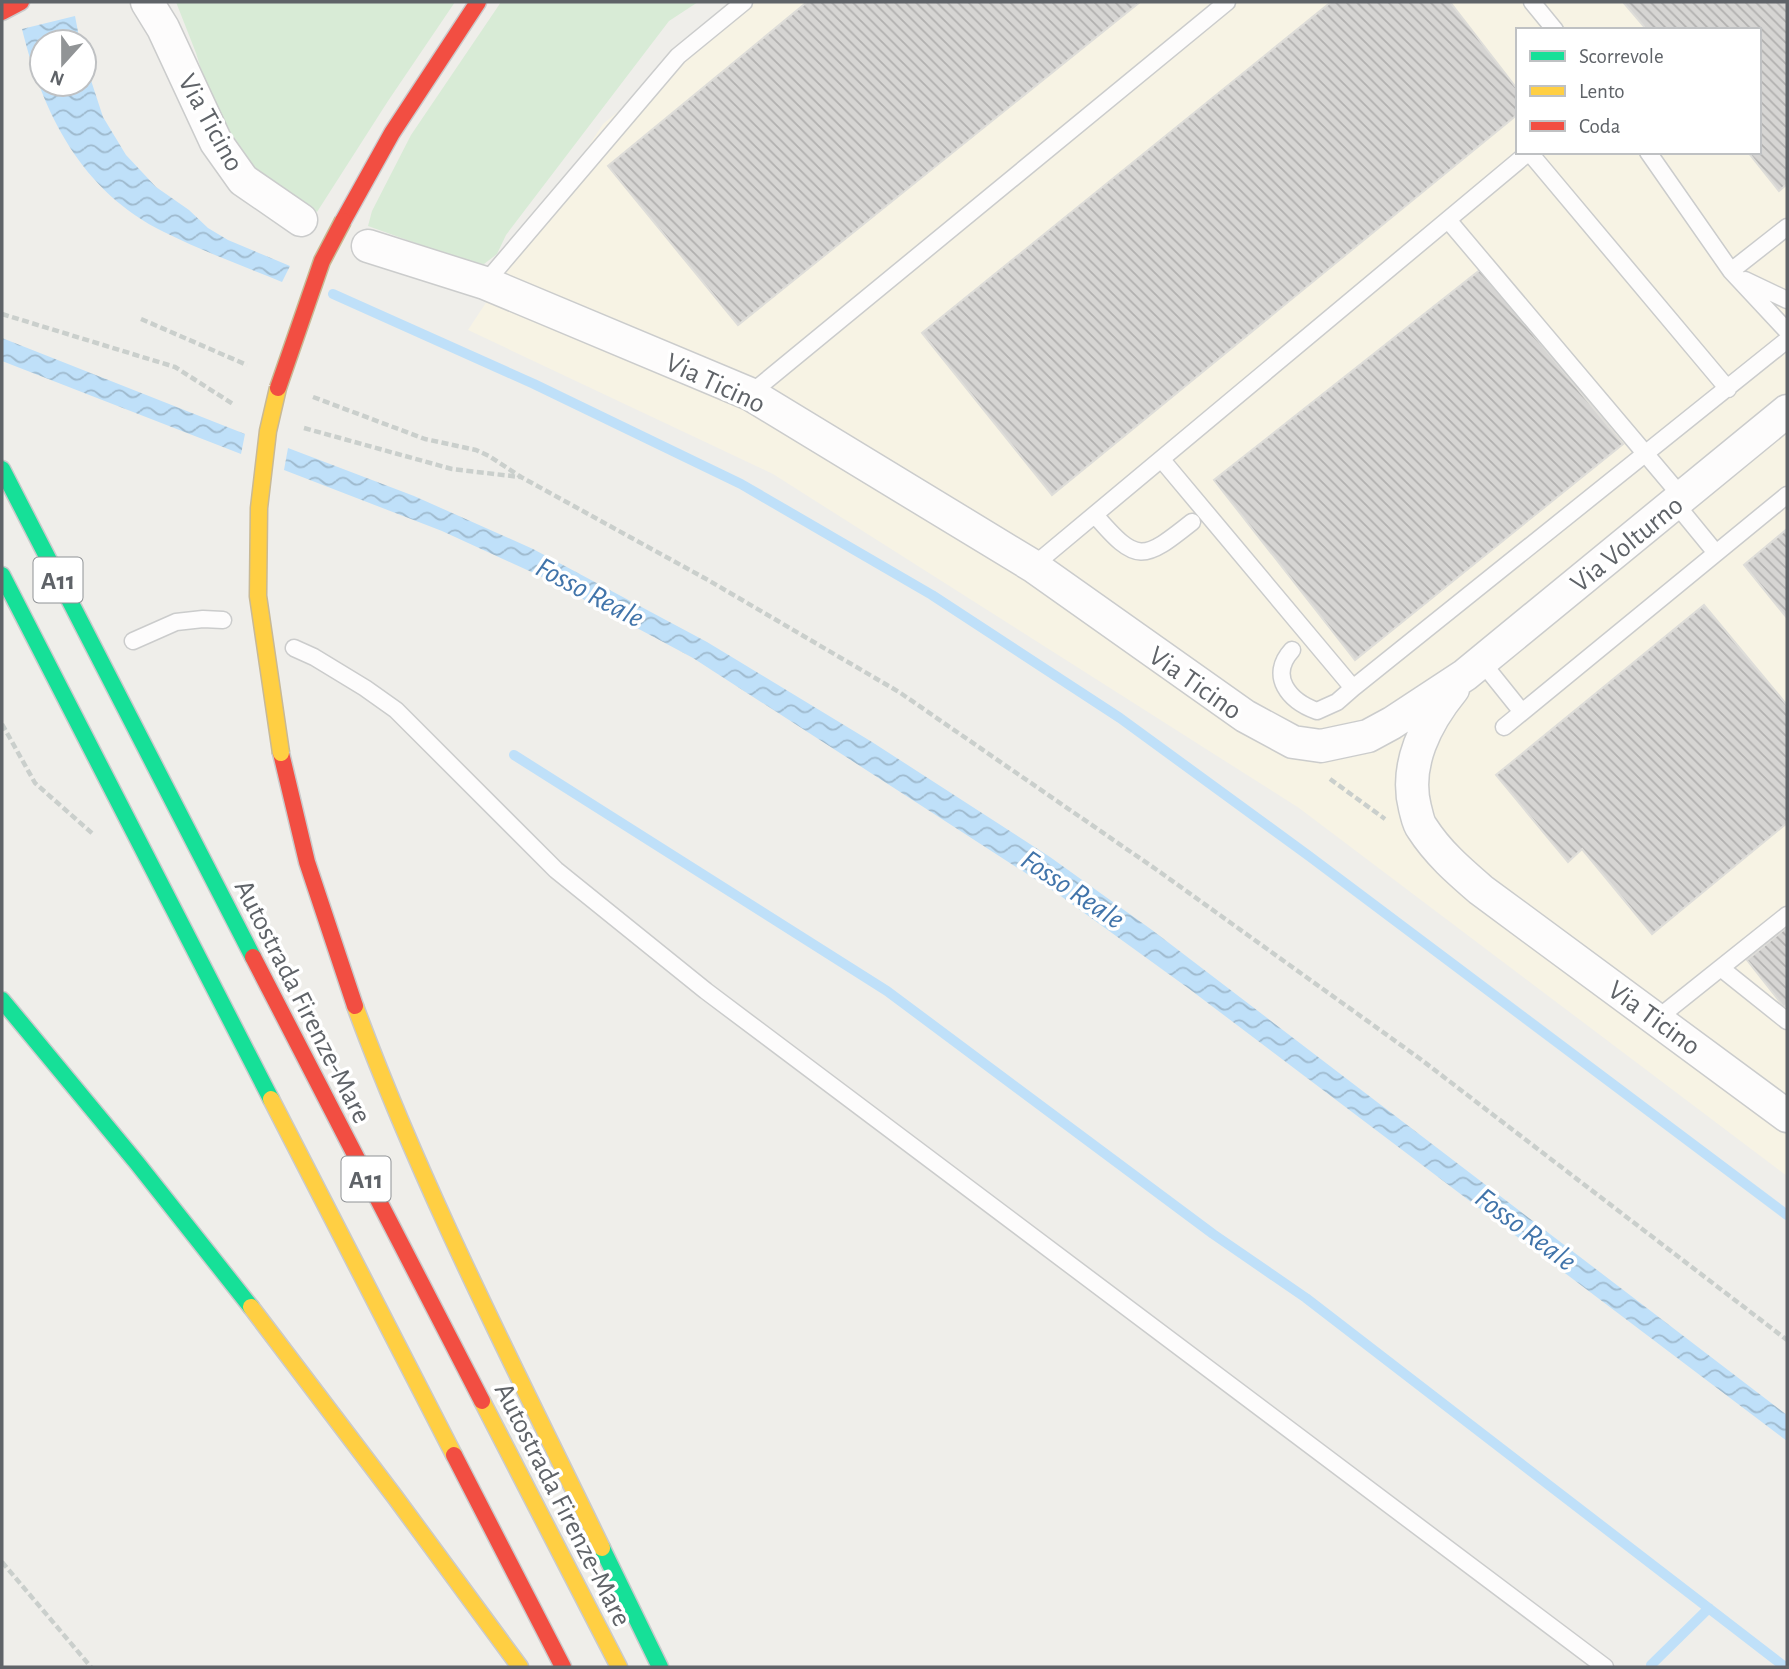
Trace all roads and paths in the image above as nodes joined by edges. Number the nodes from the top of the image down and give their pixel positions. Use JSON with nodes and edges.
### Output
{"nodes":[{"id":1,"x":21,"y":2,"type":"edge"},
{"id":2,"x":147,"y":2,"type":"edge"},
{"id":3,"x":478,"y":2,"type":"edge"},
{"id":4,"x":744,"y":2,"type":"edge"},
{"id":5,"x":1227,"y":2,"type":"edge"},
{"id":6,"x":1532,"y":2,"type":"edge"},
{"id":7,"x":2,"y":12,"type":"edge"},
{"id":8,"x":1553,"y":28,"type":"edge"},
{"id":9,"x":1527,"y":154,"type":"edge"},
{"id":10,"x":1531,"y":154,"type":"edge"},
{"id":11,"x":1649,"y":154,"type":"edge"},
{"id":12,"x":301,"y":220,"type":"dead end"},
{"id":13,"x":1448,"y":220,"type":"junction"},
{"id":14,"x":1787,"y":228,"type":"edge"},
{"id":15,"x":368,"y":246,"type":"dead end"},
{"id":16,"x":1731,"y":271,"type":"junction"},
{"id":17,"x":485,"y":284,"type":"junction"},
{"id":18,"x":1787,"y":300,"type":"edge"},
{"id":19,"x":2,"y":314,"type":"edge"},
{"id":20,"x":141,"y":319,"type":"dead end"},
{"id":21,"x":1787,"y":331,"type":"edge"},
{"id":22,"x":1787,"y":340,"type":"edge"},
{"id":23,"x":251,"y":367,"type":"dead end"},
{"id":24,"x":1728,"y":389,"type":"junction"},
{"id":25,"x":306,"y":394,"type":"dead end"},
{"id":26,"x":750,"y":394,"type":"junction"},
{"id":27,"x":233,"y":404,"type":"dead end"},
{"id":28,"x":1787,"y":411,"type":"edge"},
{"id":29,"x":297,"y":425,"type":"dead end"},
{"id":30,"x":1645,"y":452,"type":"junction"},
{"id":31,"x":1162,"y":460,"type":"junction"},
{"id":32,"x":2,"y":469,"type":"edge"},
{"id":33,"x":521,"y":477,"type":"junction"},
{"id":34,"x":1787,"y":495,"type":"edge"},
{"id":35,"x":1678,"y":500,"type":"junction"},
{"id":36,"x":1095,"y":515,"type":"junction"},
{"id":37,"x":1192,"y":522,"type":"dead end"},
{"id":38,"x":1716,"y":553,"type":"junction"},
{"id":39,"x":1033,"y":566,"type":"junction"},
{"id":40,"x":2,"y":575,"type":"edge"},
{"id":41,"x":223,"y":620,"type":"dead end"},
{"id":42,"x":133,"y":640,"type":"dead end"},
{"id":43,"x":294,"y":648,"type":"dead end"},
{"id":44,"x":1292,"y":650,"type":"dead end"},
{"id":45,"x":1473,"y":668,"type":"junction"},
{"id":46,"x":1353,"y":688,"type":"junction"},
{"id":47,"x":1522,"y":712,"type":"junction"},
{"id":48,"x":2,"y":724,"type":"edge"},
{"id":49,"x":1504,"y":727,"type":"dead end"},
{"id":50,"x":1322,"y":773,"type":"dead end"},
{"id":51,"x":1387,"y":821,"type":"dead end"},
{"id":52,"x":97,"y":838,"type":"dead end"},
{"id":53,"x":1787,"y":915,"type":"edge"},
{"id":54,"x":1722,"y":970,"type":"junction"},
{"id":55,"x":2,"y":1000,"type":"edge"},
{"id":56,"x":1658,"y":1018,"type":"junction"},
{"id":57,"x":1787,"y":1021,"type":"edge"},
{"id":58,"x":1787,"y":1116,"type":"edge"},
{"id":59,"x":1787,"y":1340,"type":"edge"},
{"id":60,"x":2,"y":1562,"type":"edge"},
{"id":61,"x":91,"y":1667,"type":"edge"},
{"id":62,"x":520,"y":1667,"type":"edge"},
{"id":63,"x":563,"y":1667,"type":"edge"},
{"id":64,"x":619,"y":1667,"type":"edge"},
{"id":65,"x":660,"y":1667,"type":"edge"},
{"id":66,"x":1605,"y":1667,"type":"edge"}],
"edges":[{"from":1,"to":7,"type":"main road"},
{"from":2,"to":12,"type":"street","name":"Via Ticino"},
{"from":3,"to":65,"type":"main road","bridge":true},
{"from":4,"to":17,"type":"lane"},
{"from":5,"to":26,"type":"lane"},
{"from":6,"to":8,"type":"lane"},
{"from":9,"to":13,"type":"lane"},
{"from":10,"to":24,"type":"lane"},
{"from":11,"to":16,"type":"lane"},
{"from":13,"to":30,"type":"lane"},
{"from":13,"to":31,"type":"lane"},
{"from":14,"to":16,"type":"lane"},
{"from":15,"to":17,"type":"street","name":"Via Ticino"},
{"from":16,"to":18,"type":"lane"},
{"from":16,"to":21,"type":"lane"},
{"from":17,"to":26,"type":"street","name":"Via Ticino"},
{"from":19,"to":27,"type":"path"},
{"from":20,"to":23,"type":"path"},
{"from":22,"to":24,"type":"lane"},
{"from":24,"to":30,"type":"lane"},
{"from":25,"to":33,"type":"path"},
{"from":26,"to":39,"type":"street","name":"Via Ticino"},
{"from":28,"to":35,"type":"street","name":"Via Volturno"},
{"from":29,"to":33,"type":"path"},
{"from":30,"to":35,"type":"lane"},
{"from":30,"to":46,"type":"lane"},
{"from":31,"to":36,"type":"lane"},
{"from":31,"to":46,"type":"lane"},
{"from":32,"to":64,"type":"main road","name":"Autostrada Firenze-Mare","number":"A11"},
{"from":33,"to":59,"type":"path"},
{"from":34,"to":38,"type":"lane"},
{"from":35,"to":38,"type":"lane"},
{"from":35,"to":45,"type":"street","name":"Via Volturno"},
{"from":36,"to":37,"type":"lane"},
{"from":36,"to":39,"type":"lane"},
{"from":38,"to":47,"type":"lane"},
{"from":39,"to":45,"type":"street","name":"Via Ticino"},
{"from":40,"to":63,"type":"main road","number":"A11"},
{"from":41,"to":42,"type":"lane"},
{"from":43,"to":66,"type":"lane"},
{"from":44,"to":46,"type":"lane"},
{"from":45,"to":47,"type":"lane"},
{"from":45,"to":56,"type":"street","name":"Via Ticino"},
{"from":47,"to":49,"type":"lane"},
{"from":48,"to":52,"type":"path"},
{"from":50,"to":51,"type":"path"},
{"from":53,"to":54,"type":"lane"},
{"from":54,"to":56,"type":"lane"},
{"from":54,"to":57,"type":"lane"},
{"from":55,"to":62,"type":"main road"},
{"from":56,"to":58,"type":"street","name":"Via Ticino"},
{"from":60,"to":61,"type":"path"}]}
